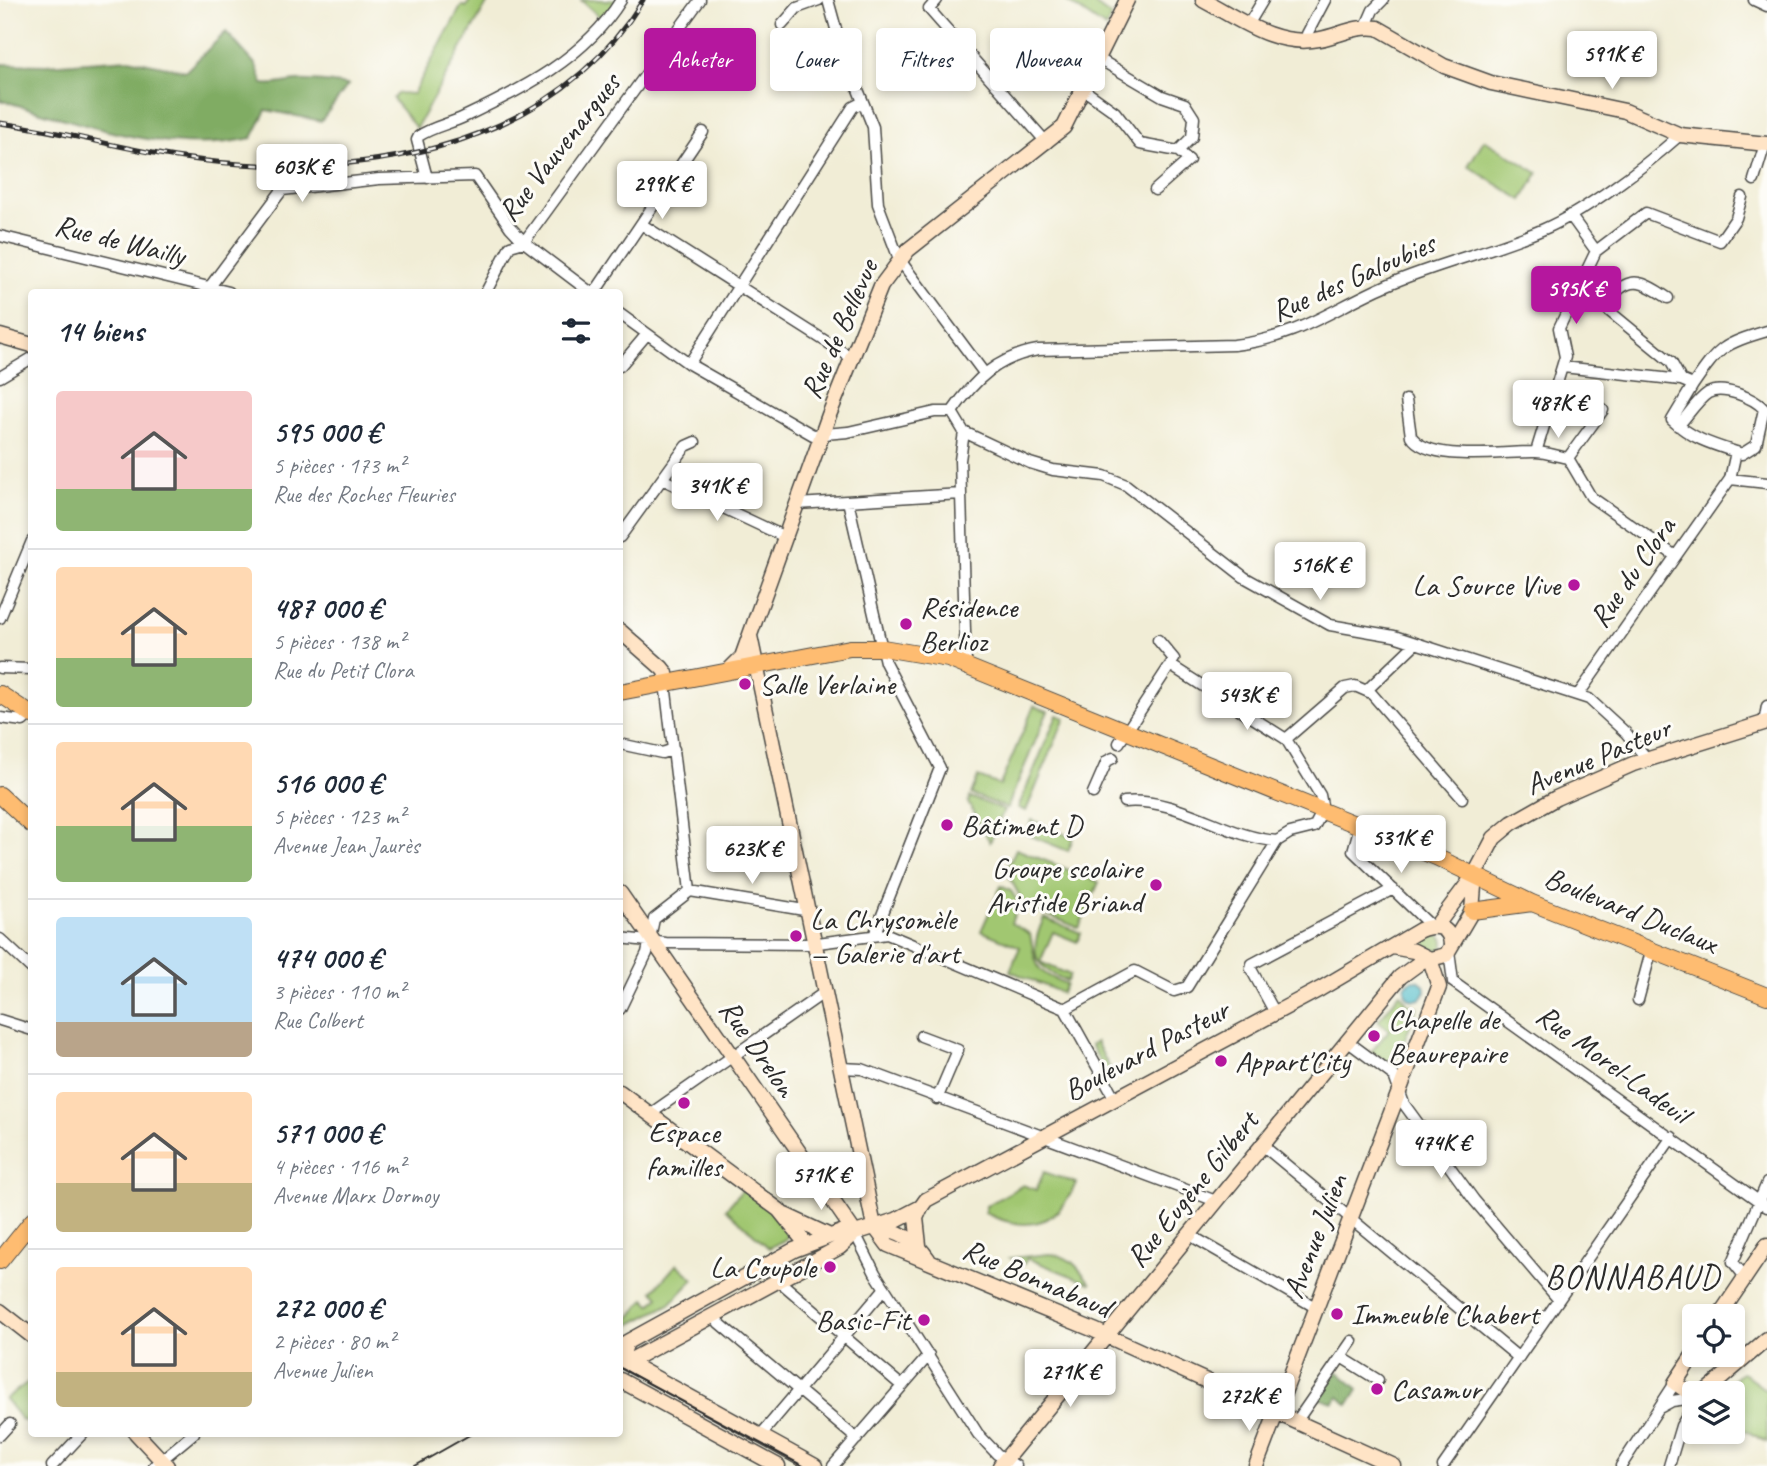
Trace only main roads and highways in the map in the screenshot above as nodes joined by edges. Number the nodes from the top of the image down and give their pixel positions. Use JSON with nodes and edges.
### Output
{"nodes":[{"id":1,"x":1127,"y":0,"type":"edge"},
{"id":2,"x":1203,"y":0,"type":"edge"},
{"id":3,"x":1766,"y":144,"type":"edge"},
{"id":4,"x":0,"y":336,"type":"edge"},
{"id":5,"x":28,"y":344,"type":"edge"},
{"id":6,"x":623,"y":634,"type":"edge"},
{"id":7,"x":750,"y":636,"type":"junction"},
{"id":8,"x":756,"y":664,"type":"junction"},
{"id":9,"x":730,"y":669,"type":"junction"},
{"id":10,"x":665,"y":683,"type":"junction"},
{"id":11,"x":623,"y":691,"type":"edge"},
{"id":12,"x":0,"y":694,"type":"edge"},
{"id":13,"x":28,"y":713,"type":"edge"},
{"id":14,"x":1765,"y":723,"type":"edge"},
{"id":15,"x":0,"y":795,"type":"edge"},
{"id":16,"x":28,"y":821,"type":"edge"},
{"id":17,"x":1475,"y":874,"type":"junction"},
{"id":18,"x":623,"y":896,"type":"edge"},
{"id":19,"x":1532,"y":903,"type":"junction"},
{"id":20,"x":1472,"y":911,"type":"junction"},
{"id":21,"x":1430,"y":927,"type":"junction"},
{"id":22,"x":1392,"y":947,"type":"junction"},
{"id":23,"x":1450,"y":948,"type":"junction"},
{"id":24,"x":1426,"y":957,"type":"junction"},
{"id":25,"x":1767,"y":996,"type":"edge"},
{"id":26,"x":623,"y":1094,"type":"edge"},
{"id":27,"x":924,"y":1204,"type":"junction"},
{"id":28,"x":785,"y":1215,"type":"junction"},
{"id":29,"x":28,"y":1226,"type":"edge"},
{"id":30,"x":874,"y":1226,"type":"junction"},
{"id":31,"x":855,"y":1233,"type":"junction"},
{"id":32,"x":830,"y":1236,"type":"junction"},
{"id":33,"x":807,"y":1245,"type":"junction"},
{"id":34,"x":919,"y":1245,"type":"junction"},
{"id":35,"x":1767,"y":1245,"type":"edge"},
{"id":36,"x":928,"y":1259,"type":"junction"},
{"id":37,"x":0,"y":1261,"type":"edge"},
{"id":38,"x":1727,"y":1304,"type":"edge"},
{"id":39,"x":0,"y":1311,"type":"edge"},
{"id":40,"x":714,"y":1314,"type":"junction"},
{"id":41,"x":28,"y":1333,"type":"edge"},
{"id":42,"x":1106,"y":1336,"type":"junction"},
{"id":43,"x":1767,"y":1339,"type":"edge"},
{"id":44,"x":623,"y":1348,"type":"edge"},
{"id":45,"x":623,"y":1360,"type":"edge"},
{"id":46,"x":623,"y":1362,"type":"edge"},
{"id":47,"x":1685,"y":1367,"type":"edge"},
{"id":48,"x":1718,"y":1381,"type":"edge"},
{"id":49,"x":623,"y":1382,"type":"edge"},
{"id":50,"x":1682,"y":1388,"type":"edge"},
{"id":51,"x":1276,"y":1413,"type":"junction"},
{"id":52,"x":139,"y":1437,"type":"edge"},
{"id":53,"x":161,"y":1464,"type":"edge"},
{"id":54,"x":1007,"y":1464,"type":"edge"},
{"id":55,"x":778,"y":1466,"type":"edge"},
{"id":56,"x":816,"y":1466,"type":"edge"},
{"id":57,"x":1256,"y":1466,"type":"edge"},
{"id":58,"x":1394,"y":1466,"type":"edge"}],
"edges":[{"from":1,"to":7,"type":"main road","name":"Rue de Bellevue"},
{"from":2,"to":3,"type":"main road"},
{"from":4,"to":5,"type":"main road"},
{"from":6,"to":10,"type":"main road"},
{"from":7,"to":8,"type":"main road"},
{"from":7,"to":9,"type":"main road","name":"Rue de Bellevue"},
{"from":8,"to":9,"type":"main road","name":"Boulevard Duclaux"},
{"from":8,"to":17,"type":"main road","name":"Boulevard Duclaux"},
{"from":8,"to":30,"type":"main road"},
{"from":9,"to":10,"type":"main road","name":"Boulevard Duclaux"},
{"from":10,"to":11,"type":"main road","name":"Boulevard Duclaux"},
{"from":12,"to":13,"type":"main road"},
{"from":14,"to":17,"type":"main road","name":"Avenue Pasteur"},
{"from":15,"to":16,"type":"main road"},
{"from":17,"to":19,"type":"main road","name":"Boulevard Duclaux"},
{"from":17,"to":20,"type":"main road"},
{"from":17,"to":21,"type":"main road","name":"Boulevard Pasteur"},
{"from":18,"to":31,"type":"main road","name":"Rue Drelon"},
{"from":19,"to":20,"type":"main road"},
{"from":19,"to":25,"type":"main road","name":"Boulevard Duclaux"},
{"from":20,"to":23,"type":"main road"},
{"from":21,"to":22,"type":"main road","name":"Boulevard Pasteur"},
{"from":21,"to":23,"type":"main road"},
{"from":21,"to":24,"type":"main road"},
{"from":22,"to":24,"type":"main road"},
{"from":22,"to":27,"type":"main road","name":"Boulevard Pasteur"},
{"from":23,"to":24,"type":"main road"},
{"from":24,"to":42,"type":"main road","name":"Rue Eugène Gilbert"},
{"from":24,"to":51,"type":"main road","name":"Avenue Julien"},
{"from":26,"to":28,"type":"main road"},
{"from":27,"to":30,"type":"main road","name":"Boulevard Pasteur"},
{"from":27,"to":34,"type":"main road","name":"Rue Bonnabaud"},
{"from":28,"to":32,"type":"main road"},
{"from":28,"to":33,"type":"main road"},
{"from":29,"to":37,"type":"main road"},
{"from":30,"to":31,"type":"main road","name":"Boulevard Pasteur"},
{"from":30,"to":34,"type":"main road","name":"Rue Bonnabaud"},
{"from":30,"to":36,"type":"main road","name":"Rue Bonnabaud"},
{"from":31,"to":32,"type":"main road","name":"Boulevard Pasteur"},
{"from":31,"to":40,"type":"main road","name":"Boulevard Pasteur"},
{"from":32,"to":33,"type":"main road","name":"Boulevard Pasteur"},
{"from":33,"to":40,"type":"main road","name":"Boulevard Pasteur"},
{"from":33,"to":44,"type":"main road","name":"Boulevard Pasteur"},
{"from":34,"to":36,"type":"main road","name":"Rue Bonnabaud"},
{"from":35,"to":38,"type":"main road"},
{"from":36,"to":42,"type":"main road","name":"Rue Bonnabaud"},
{"from":39,"to":41,"type":"main road"},
{"from":40,"to":45,"type":"main road","name":"Boulevard Pasteur"},
{"from":42,"to":51,"type":"main road","name":"Rue Bonnabaud"},
{"from":42,"to":54,"type":"main road","name":"Rue Eugène Gilbert"},
{"from":43,"to":48,"type":"main road"},
{"from":46,"to":56,"type":"main road"},
{"from":47,"to":50,"type":"main road"},
{"from":49,"to":55,"type":"main road"},
{"from":51,"to":57,"type":"main road","name":"Avenue Julien"},
{"from":51,"to":58,"type":"main road","name":"Rue Bonnabaud"},
{"from":52,"to":53,"type":"main road"}]}
